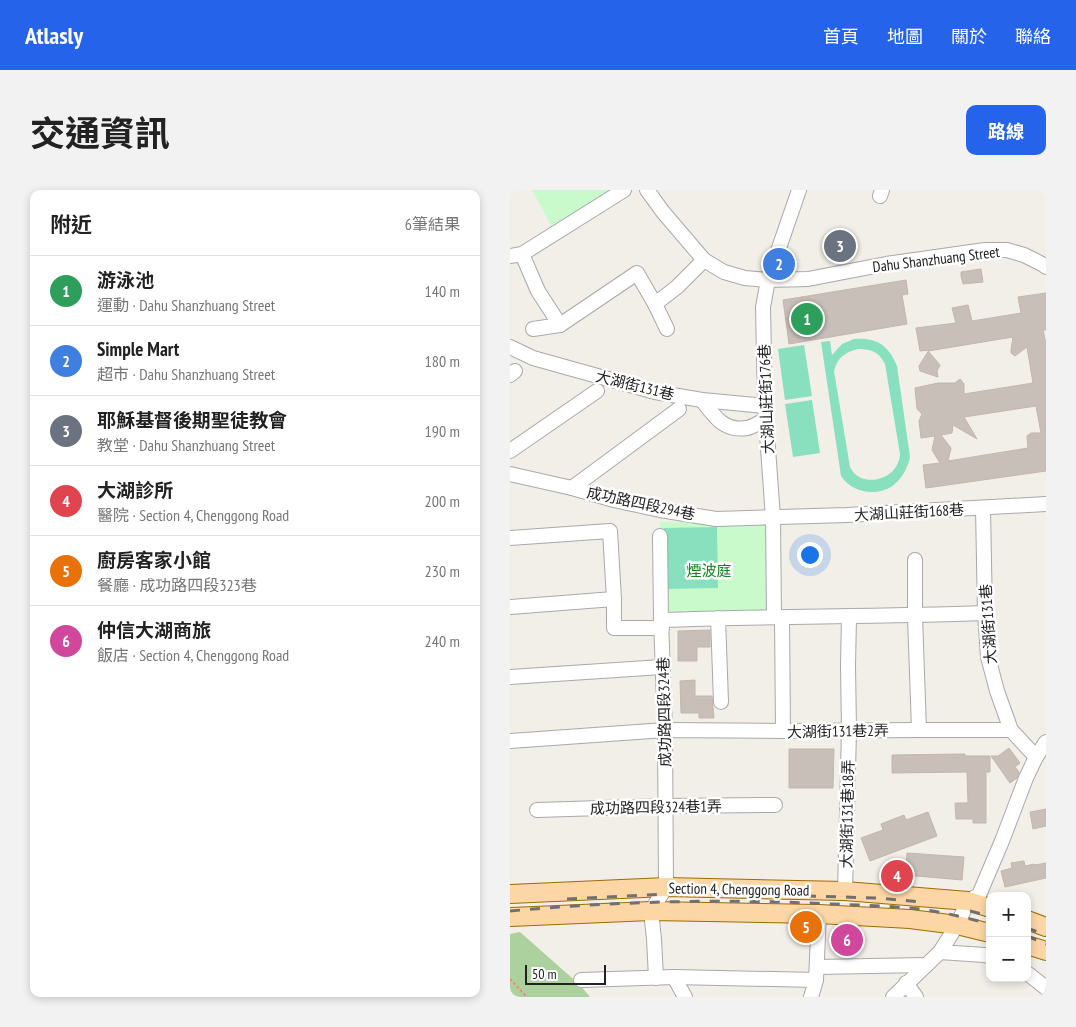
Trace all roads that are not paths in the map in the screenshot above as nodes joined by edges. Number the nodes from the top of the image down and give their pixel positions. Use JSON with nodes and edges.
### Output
{"nodes":[{"id":1,"x":624,"y":190,"type":"edge"},
{"id":2,"x":647,"y":190,"type":"edge"},
{"id":3,"x":799,"y":190,"type":"edge"},
{"id":4,"x":516,"y":255,"type":"edge"},
{"id":5,"x":704,"y":260,"type":"junction"},
{"id":6,"x":1046,"y":267,"type":"edge"},
{"id":7,"x":768,"y":280,"type":"junction"},
{"id":8,"x":654,"y":304,"type":"junction"},
{"id":9,"x":560,"y":325,"type":"junction"},
{"id":10,"x":533,"y":329,"type":"dead end"},
{"id":11,"x":667,"y":329,"type":"dead end"},
{"id":12,"x":510,"y":347,"type":"edge"},
{"id":13,"x":597,"y":391,"type":"dead end"},
{"id":14,"x":702,"y":400,"type":"junction"},
{"id":15,"x":679,"y":409,"type":"dead end"},
{"id":16,"x":765,"y":412,"type":"junction"},
{"id":17,"x":510,"y":451,"type":"edge"},
{"id":18,"x":510,"y":474,"type":"edge"},
{"id":19,"x":572,"y":488,"type":"junction"},
{"id":20,"x":1046,"y":504,"type":"edge"},
{"id":21,"x":983,"y":508,"type":"junction"},
{"id":22,"x":773,"y":518,"type":"junction"},
{"id":23,"x":660,"y":536,"type":"dead end"},
{"id":24,"x":510,"y":538,"type":"edge"},
{"id":25,"x":915,"y":560,"type":"dead end"},
{"id":26,"x":614,"y":600,"type":"junction"},
{"id":27,"x":510,"y":607,"type":"edge"},
{"id":28,"x":985,"y":613,"type":"junction"},
{"id":29,"x":915,"y":616,"type":"junction"},
{"id":30,"x":849,"y":617,"type":"junction"},
{"id":31,"x":718,"y":618,"type":"junction"},
{"id":32,"x":778,"y":618,"type":"junction"},
{"id":33,"x":662,"y":624,"type":"junction"},
{"id":34,"x":662,"y":667,"type":"junction"},
{"id":35,"x":510,"y":677,"type":"edge"},
{"id":36,"x":721,"y":702,"type":"dead end"},
{"id":37,"x":665,"y":730,"type":"junction"},
{"id":38,"x":919,"y":730,"type":"junction"},
{"id":39,"x":1010,"y":730,"type":"junction"},
{"id":40,"x":783,"y":731,"type":"junction"},
{"id":41,"x":848,"y":731,"type":"junction"},
{"id":42,"x":510,"y":742,"type":"edge"},
{"id":43,"x":1046,"y":742,"type":"edge"},
{"id":44,"x":1036,"y":757,"type":"junction"},
{"id":45,"x":775,"y":805,"type":"dead end"},
{"id":46,"x":666,"y":806,"type":"junction"},
{"id":47,"x":537,"y":810,"type":"dead end"},
{"id":48,"x":666,"y":887,"type":"junction"},
{"id":49,"x":845,"y":891,"type":"junction"},
{"id":50,"x":510,"y":894,"type":"edge"},
{"id":51,"x":968,"y":901,"type":"junction"},
{"id":52,"x":986,"y":907,"type":"edge"},
{"id":53,"x":651,"y":912,"type":"junction"},
{"id":54,"x":819,"y":914,"type":"junction"},
{"id":55,"x":510,"y":917,"type":"edge"},
{"id":56,"x":1031,"y":921,"type":"edge"},
{"id":57,"x":957,"y":925,"type":"junction"},
{"id":58,"x":1046,"y":927,"type":"edge"},
{"id":59,"x":986,"y":932,"type":"edge"},
{"id":60,"x":1031,"y":946,"type":"edge"},
{"id":61,"x":940,"y":952,"type":"junction"},
{"id":62,"x":1046,"y":952,"type":"edge"},
{"id":63,"x":986,"y":955,"type":"edge"},
{"id":64,"x":925,"y":965,"type":"junction"},
{"id":65,"x":817,"y":974,"type":"junction"},
{"id":66,"x":674,"y":977,"type":"junction"},
{"id":67,"x":1031,"y":977,"type":"edge"},
{"id":68,"x":656,"y":978,"type":"junction"},
{"id":69,"x":581,"y":980,"type":"dead end"},
{"id":70,"x":906,"y":984,"type":"junction"},
{"id":71,"x":1046,"y":988,"type":"edge"},
{"id":72,"x":685,"y":997,"type":"edge"},
{"id":73,"x":811,"y":997,"type":"edge"},
{"id":74,"x":892,"y":997,"type":"edge"},
{"id":75,"x":916,"y":997,"type":"edge"}],
"edges":[{"from":1,"to":4,"type":"street"},
{"from":2,"to":5,"type":"street","name":"Dahu Shanzhuang Street"},
{"from":3,"to":7,"type":"street"},
{"from":4,"to":9,"type":"street"},
{"from":5,"to":7,"type":"street","name":"Dahu Shanzhuang Street"},
{"from":5,"to":8,"type":"street"},
{"from":6,"to":7,"type":"street","name":"Dahu Shanzhuang Street"},
{"from":7,"to":16,"type":"street","name":"大湖山莊街176巷"},
{"from":8,"to":9,"type":"street"},
{"from":8,"to":11,"type":"street"},
{"from":9,"to":10,"type":"street"},
{"from":12,"to":14,"type":"street","name":"大湖街131巷"},
{"from":13,"to":17,"type":"street"},
{"from":14,"to":16,"type":"street","name":"大湖街131巷"},
{"from":14,"to":16,"type":"street"},
{"from":15,"to":19,"type":"street"},
{"from":16,"to":22,"type":"street","name":"大湖山莊街176巷"},
{"from":18,"to":19,"type":"street","name":"成功路四段294巷"},
{"from":19,"to":22,"type":"street","name":"成功路四段294巷"},
{"from":20,"to":21,"type":"street","name":"大湖山莊街168巷"},
{"from":21,"to":22,"type":"street","name":"大湖山莊街168巷"},
{"from":21,"to":28,"type":"street","name":"大湖街131巷"},
{"from":22,"to":32,"type":"street"},
{"from":23,"to":33,"type":"street","name":"成功路四段324巷"},
{"from":24,"to":26,"type":"street"},
{"from":25,"to":29,"type":"street"},
{"from":26,"to":27,"type":"street"},
{"from":26,"to":33,"type":"street"},
{"from":28,"to":29,"type":"street"},
{"from":28,"to":39,"type":"street","name":"大湖街131巷"},
{"from":29,"to":30,"type":"street"},
{"from":29,"to":38,"type":"street"},
{"from":30,"to":32,"type":"street"},
{"from":30,"to":41,"type":"street","name":"大湖街131巷18弄"},
{"from":31,"to":32,"type":"street"},
{"from":31,"to":33,"type":"street"},
{"from":31,"to":36,"type":"street"},
{"from":32,"to":40,"type":"street"},
{"from":33,"to":34,"type":"street","name":"成功路四段324巷"},
{"from":34,"to":35,"type":"street"},
{"from":34,"to":37,"type":"street","name":"成功路四段324巷"},
{"from":37,"to":40,"type":"street","name":"大湖街131巷2弄"},
{"from":37,"to":42,"type":"street","name":"大湖街131巷2弄"},
{"from":37,"to":46,"type":"street","name":"成功路四段324巷"},
{"from":38,"to":39,"type":"street","name":"大湖街131巷2弄"},
{"from":38,"to":41,"type":"street","name":"大湖街131巷2弄"},
{"from":39,"to":44,"type":"street","name":"大湖街131巷"},
{"from":40,"to":41,"type":"street","name":"大湖街131巷2弄"},
{"from":41,"to":49,"type":"street","name":"大湖街131巷18弄"},
{"from":43,"to":44,"type":"street"},
{"from":44,"to":51,"type":"street"},
{"from":45,"to":46,"type":"street","name":"成功路四段324巷1弄"},
{"from":46,"to":47,"type":"street","name":"成功路四段324巷1弄"},
{"from":46,"to":48,"type":"street","name":"成功路四段324巷"},
{"from":48,"to":49,"type":"main road","name":"Section 4, Chenggong Road"},
{"from":48,"to":50,"type":"main road","name":"Section 4, Chenggong Road"},
{"from":48,"to":53,"type":"street"},
{"from":49,"to":51,"type":"main road","name":"Section 4, Chenggong Road"},
{"from":51,"to":52,"type":"main road","name":"Section 4, Chenggong Road"},
{"from":51,"to":57,"type":"street"},
{"from":53,"to":54,"type":"main road","name":"Section 4, Chenggong Road"},
{"from":53,"to":55,"type":"main road","name":"Section 4, Chenggong Road"},
{"from":53,"to":68,"type":"street"},
{"from":54,"to":57,"type":"main road","name":"Section 4, Chenggong Road"},
{"from":54,"to":65,"type":"street"},
{"from":56,"to":58,"type":"main road"},
{"from":57,"to":59,"type":"main road","name":"Section 4, Chenggong Road"},
{"from":57,"to":61,"type":"street"},
{"from":60,"to":62,"type":"main road"},
{"from":61,"to":63,"type":"street"},
{"from":61,"to":64,"type":"street"},
{"from":64,"to":65,"type":"street"},
{"from":64,"to":70,"type":"street"},
{"from":65,"to":66,"type":"street"},
{"from":65,"to":73,"type":"street"},
{"from":66,"to":68,"type":"street"},
{"from":66,"to":72,"type":"street"},
{"from":67,"to":71,"type":"street"},
{"from":68,"to":69,"type":"street"},
{"from":70,"to":74,"type":"street"},
{"from":70,"to":75,"type":"street"}]}
